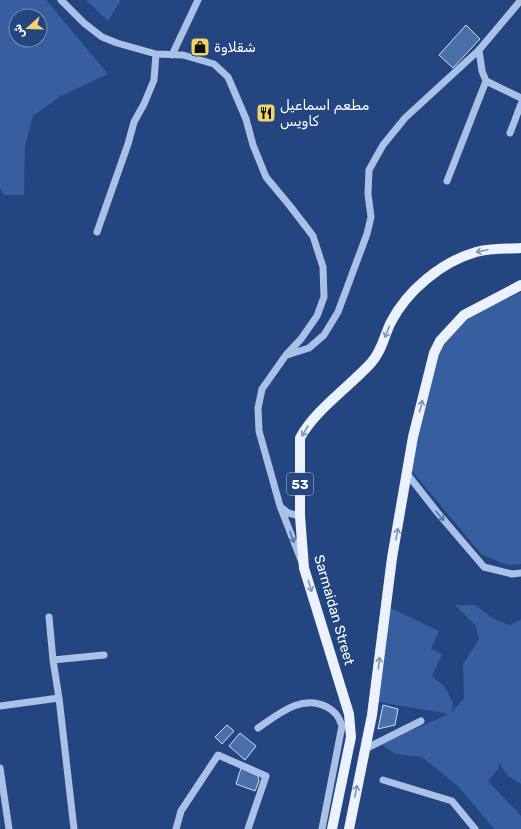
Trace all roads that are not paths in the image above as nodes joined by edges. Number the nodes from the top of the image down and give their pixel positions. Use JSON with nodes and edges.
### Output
{"nodes":[{"id":1,"x":61,"y":0,"type":"edge"},
{"id":2,"x":198,"y":0,"type":"edge"},
{"id":3,"x":521,"y":0,"type":"edge"},
{"id":4,"x":479,"y":50,"type":"junction"},
{"id":5,"x":156,"y":54,"type":"junction"},
{"id":6,"x":172,"y":55,"type":"junction"},
{"id":7,"x":486,"y":81,"type":"junction"},
{"id":8,"x":521,"y":98,"type":"edge"},
{"id":9,"x":521,"y":104,"type":"edge"},
{"id":10,"x":510,"y":134,"type":"dead end"},
{"id":11,"x":447,"y":181,"type":"dead end"},
{"id":12,"x":97,"y":232,"type":"dead end"},
{"id":13,"x":521,"y":248,"type":"edge"},
{"id":14,"x":519,"y":287,"type":"edge"},
{"id":15,"x":286,"y":356,"type":"junction"},
{"id":16,"x":408,"y":475,"type":"junction"},
{"id":17,"x":280,"y":506,"type":"junction"},
{"id":18,"x":300,"y":516,"type":"junction"},
{"id":19,"x":304,"y":568,"type":"junction"},
{"id":20,"x":521,"y":573,"type":"edge"},
{"id":21,"x":49,"y":617,"type":"dead end"},
{"id":22,"x":104,"y":655,"type":"dead end"},
{"id":23,"x":53,"y":660,"type":"junction"},
{"id":24,"x":59,"y":698,"type":"junction"},
{"id":25,"x":0,"y":706,"type":"edge"},
{"id":26,"x":421,"y":721,"type":"dead end"},
{"id":27,"x":258,"y":728,"type":"dead end"},
{"id":28,"x":365,"y":749,"type":"junction"},
{"id":29,"x":0,"y":768,"type":"edge"},
{"id":30,"x":383,"y":780,"type":"dead end"},
{"id":31,"x":9,"y":829,"type":"edge"},
{"id":32,"x":74,"y":829,"type":"edge"},
{"id":33,"x":176,"y":829,"type":"edge"},
{"id":34,"x":248,"y":829,"type":"edge"},
{"id":35,"x":322,"y":829,"type":"edge"},
{"id":36,"x":332,"y":829,"type":"edge"},
{"id":37,"x":349,"y":829,"type":"edge"},
{"id":38,"x":475,"y":829,"type":"edge"}],
"edges":[{"from":1,"to":5,"type":"street"},
{"from":2,"to":6,"type":"street"},
{"from":3,"to":4,"type":"street"},
{"from":4,"to":7,"type":"street"},
{"from":4,"to":15,"type":"street"},
{"from":5,"to":6,"type":"street"},
{"from":5,"to":12,"type":"street"},
{"from":6,"to":15,"type":"street"},
{"from":7,"to":8,"type":"street"},
{"from":7,"to":11,"type":"street"},
{"from":9,"to":10,"type":"street"},
{"from":13,"to":18,"type":"main road","name":"Sarmaidan Street","number":"53","one_way":true},
{"from":16,"to":14,"type":"main road","one_way":true},
{"from":15,"to":17,"type":"street"},
{"from":16,"to":20,"type":"street","one_way":true},
{"from":28,"to":16,"type":"main road","one_way":true},
{"from":17,"to":18,"type":"street"},
{"from":17,"to":19,"type":"street","one_way":true},
{"from":18,"to":19,"type":"main road","name":"Sarmaidan Street","number":"53"},
{"from":19,"to":36,"type":"main road","name":"Sarmaidan Street","number":"53","one_way":true},
{"from":21,"to":23,"type":"street"},
{"from":22,"to":23,"type":"street"},
{"from":23,"to":24,"type":"street"},
{"from":24,"to":25,"type":"street"},
{"from":24,"to":32,"type":"street"},
{"from":26,"to":28,"type":"street"},
{"from":27,"to":35,"type":"street"},
{"from":37,"to":28,"type":"main road","one_way":true},
{"from":29,"to":31,"type":"street"},
{"from":30,"to":38,"type":"street"},
{"from":33,"to":34,"type":"street"}]}
